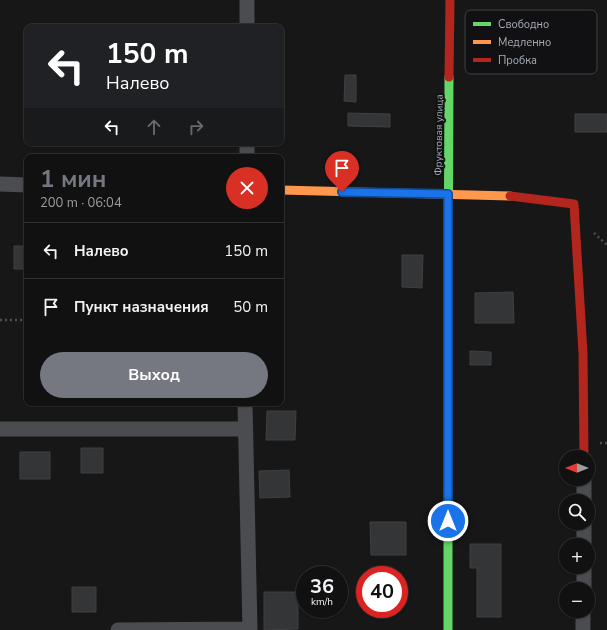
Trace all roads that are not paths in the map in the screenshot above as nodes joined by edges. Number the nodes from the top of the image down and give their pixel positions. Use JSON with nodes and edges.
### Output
{"nodes":[{"id":1,"x":247,"y":0,"type":"edge"},
{"id":2,"x":450,"y":0,"type":"edge"},
{"id":3,"x":247,"y":24,"type":"edge"},
{"id":4,"x":0,"y":184,"type":"edge"},
{"id":5,"x":24,"y":185,"type":"edge"},
{"id":6,"x":284,"y":190,"type":"edge"},
{"id":7,"x":448,"y":194,"type":"junction"},
{"id":8,"x":246,"y":406,"type":"edge"},
{"id":9,"x":0,"y":429,"type":"edge"},
{"id":10,"x":246,"y":429,"type":"junction"},
{"id":11,"x":584,"y":450,"type":"edge"},
{"id":12,"x":584,"y":618,"type":"edge"},
{"id":13,"x":118,"y":630,"type":"edge"},
{"id":14,"x":250,"y":630,"type":"edge"},
{"id":15,"x":448,"y":630,"type":"edge"},
{"id":16,"x":583,"y":630,"type":"edge"}],
"edges":[{"from":1,"to":3,"type":"street"},
{"from":2,"to":7,"type":"street","name":"Фруктовая улица"},
{"from":4,"to":5,"type":"street"},
{"from":6,"to":7,"type":"street"},
{"from":7,"to":11,"type":"street"},
{"from":7,"to":15,"type":"street","name":"Фруктовая улица"},
{"from":8,"to":10,"type":"street"},
{"from":9,"to":10,"type":"street"},
{"from":10,"to":14,"type":"street"},
{"from":12,"to":16,"type":"street"},
{"from":13,"to":14,"type":"street"}]}
